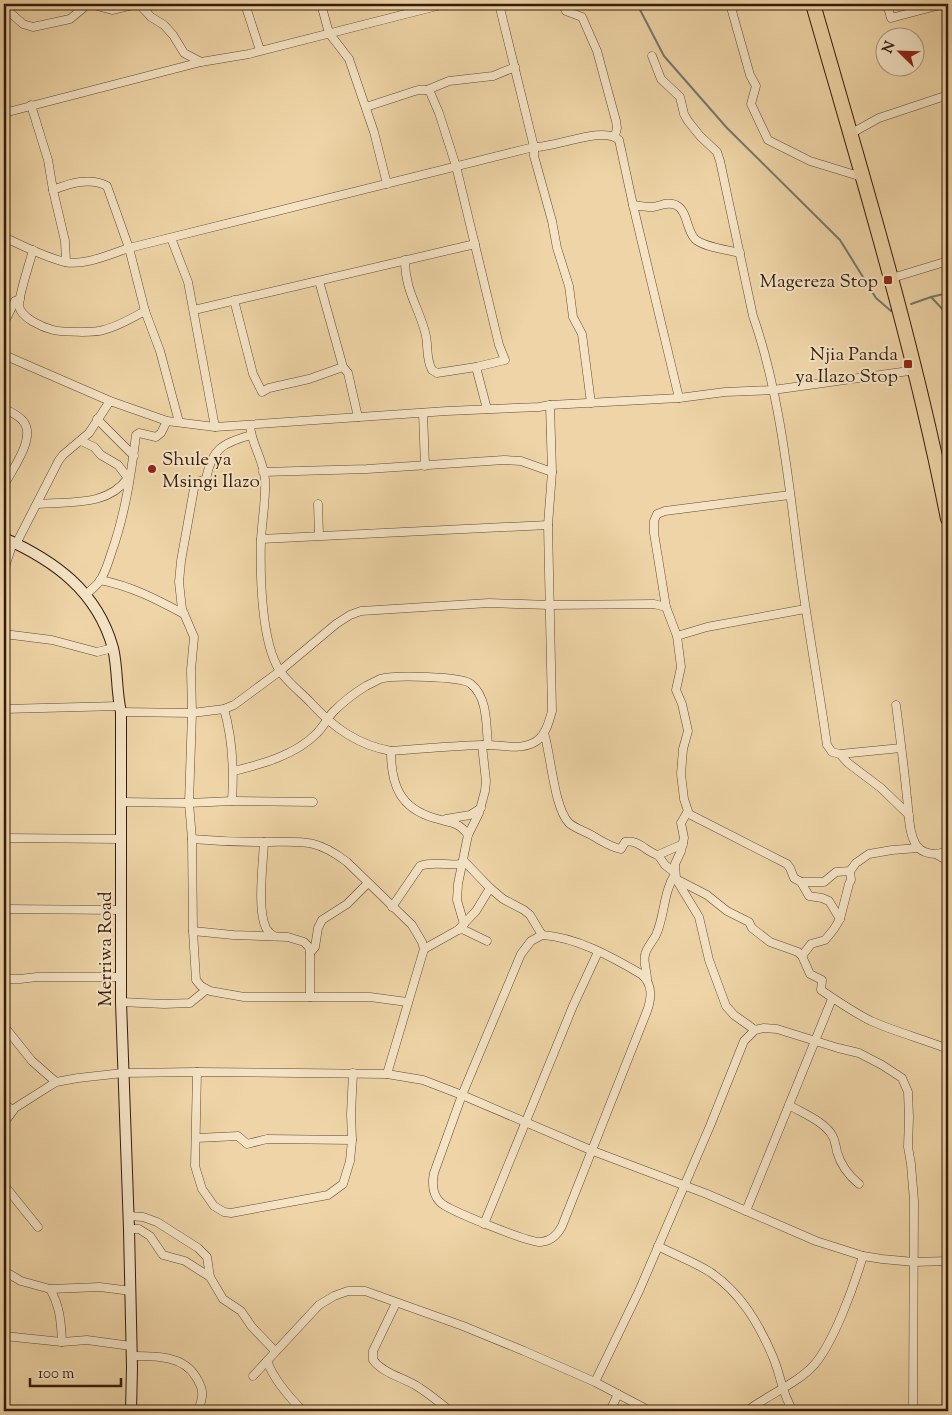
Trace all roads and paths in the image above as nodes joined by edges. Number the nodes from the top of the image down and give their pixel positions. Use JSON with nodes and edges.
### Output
{"nodes":[{"id":1,"x":89,"y":4,"type":"edge"},
{"id":2,"x":138,"y":4,"type":"edge"},
{"id":3,"x":245,"y":4,"type":"edge"},
{"id":4,"x":321,"y":4,"type":"edge"},
{"id":5,"x":407,"y":4,"type":"edge"},
{"id":6,"x":445,"y":4,"type":"edge"},
{"id":7,"x":499,"y":4,"type":"edge"},
{"id":8,"x":562,"y":4,"type":"edge"},
{"id":9,"x":730,"y":4,"type":"edge"},
{"id":10,"x":813,"y":4,"type":"edge"},
{"id":11,"x":887,"y":4,"type":"edge"},
{"id":12,"x":944,"y":4,"type":"edge"},
{"id":13,"x":4,"y":7,"type":"edge"},
{"id":14,"x":410,"y":13,"type":"junction"},
{"id":15,"x":329,"y":33,"type":"junction"},
{"id":16,"x":260,"y":50,"type":"junction"},
{"id":17,"x":652,"y":56,"type":"dead end"},
{"id":18,"x":201,"y":62,"type":"junction"},
{"id":19,"x":515,"y":67,"type":"junction"},
{"id":20,"x":427,"y":90,"type":"junction"},
{"id":21,"x":948,"y":95,"type":"edge"},
{"id":22,"x":31,"y":105,"type":"junction"},
{"id":23,"x":366,"y":107,"type":"junction"},
{"id":24,"x":4,"y":112,"type":"edge"},
{"id":25,"x":850,"y":134,"type":"junction"},
{"id":26,"x":615,"y":136,"type":"junction"},
{"id":27,"x":534,"y":147,"type":"junction"},
{"id":28,"x":456,"y":166,"type":"junction"},
{"id":29,"x":862,"y":177,"type":"junction"},
{"id":30,"x":387,"y":184,"type":"junction"},
{"id":31,"x":53,"y":190,"type":"junction"},
{"id":32,"x":633,"y":205,"type":"junction"},
{"id":33,"x":4,"y":237,"type":"edge"},
{"id":34,"x":170,"y":238,"type":"junction"},
{"id":35,"x":475,"y":244,"type":"junction"},
{"id":36,"x":129,"y":248,"type":"junction"},
{"id":37,"x":33,"y":250,"type":"junction"},
{"id":38,"x":740,"y":253,"type":"junction"},
{"id":39,"x":405,"y":260,"type":"junction"},
{"id":40,"x":948,"y":261,"type":"edge"},
{"id":41,"x":66,"y":262,"type":"junction"},
{"id":42,"x":892,"y":278,"type":"junction"},
{"id":43,"x":319,"y":280,"type":"junction"},
{"id":44,"x":20,"y":299,"type":"junction"},
{"id":45,"x":234,"y":300,"type":"junction"},
{"id":46,"x":194,"y":310,"type":"junction"},
{"id":47,"x":145,"y":311,"type":"junction"},
{"id":48,"x":4,"y":323,"type":"edge"},
{"id":49,"x":4,"y":355,"type":"edge"},
{"id":50,"x":343,"y":367,"type":"junction"},
{"id":51,"x":476,"y":367,"type":"junction"},
{"id":52,"x":916,"y":370,"type":"junction"},
{"id":53,"x":773,"y":390,"type":"junction"},
{"id":54,"x":679,"y":398,"type":"junction"},
{"id":55,"x":110,"y":401,"type":"junction"},
{"id":56,"x":591,"y":403,"type":"junction"},
{"id":57,"x":550,"y":405,"type":"junction"},
{"id":58,"x":4,"y":408,"type":"edge"},
{"id":59,"x":487,"y":410,"type":"junction"},
{"id":60,"x":423,"y":413,"type":"junction"},
{"id":61,"x":358,"y":417,"type":"junction"},
{"id":62,"x":97,"y":419,"type":"junction"},
{"id":63,"x":167,"y":421,"type":"junction"},
{"id":64,"x":179,"y":422,"type":"junction"},
{"id":65,"x":250,"y":425,"type":"junction"},
{"id":66,"x":215,"y":427,"type":"junction"},
{"id":67,"x":89,"y":433,"type":"junction"},
{"id":68,"x":251,"y":435,"type":"junction"},
{"id":69,"x":81,"y":440,"type":"junction"},
{"id":70,"x":94,"y":447,"type":"junction"},
{"id":71,"x":134,"y":456,"type":"junction"},
{"id":72,"x":943,"y":464,"type":"edge"},
{"id":73,"x":425,"y":466,"type":"junction"},
{"id":74,"x":263,"y":472,"type":"junction"},
{"id":75,"x":552,"y":472,"type":"junction"},
{"id":76,"x":128,"y":478,"type":"junction"},
{"id":77,"x":4,"y":485,"type":"edge"},
{"id":78,"x":790,"y":495,"type":"junction"},
{"id":79,"x":38,"y":504,"type":"junction"},
{"id":80,"x":318,"y":504,"type":"dead end"},
{"id":81,"x":948,"y":519,"type":"edge"},
{"id":82,"x":548,"y":525,"type":"junction"},
{"id":83,"x":319,"y":536,"type":"junction"},
{"id":84,"x":261,"y":540,"type":"junction"},
{"id":85,"x":11,"y":542,"type":"edge"},
{"id":86,"x":4,"y":570,"type":"edge"},
{"id":87,"x":100,"y":580,"type":"junction"},
{"id":88,"x":85,"y":595,"type":"junction"},
{"id":89,"x":550,"y":605,"type":"junction"},
{"id":90,"x":666,"y":607,"type":"junction"},
{"id":91,"x":805,"y":609,"type":"junction"},
{"id":92,"x":184,"y":614,"type":"junction"},
{"id":93,"x":4,"y":634,"type":"edge"},
{"id":94,"x":677,"y":636,"type":"junction"},
{"id":95,"x":113,"y":648,"type":"junction"},
{"id":96,"x":280,"y":671,"type":"junction"},
{"id":97,"x":896,"y":705,"type":"dead end"},
{"id":98,"x":4,"y":709,"type":"edge"},
{"id":99,"x":120,"y":709,"type":"junction"},
{"id":100,"x":224,"y":709,"type":"junction"},
{"id":101,"x":192,"y":713,"type":"junction"},
{"id":102,"x":327,"y":721,"type":"junction"},
{"id":103,"x":544,"y":733,"type":"junction"},
{"id":104,"x":485,"y":745,"type":"junction"},
{"id":105,"x":901,"y":748,"type":"junction"},
{"id":106,"x":391,"y":751,"type":"junction"},
{"id":107,"x":840,"y":754,"type":"junction"},
{"id":108,"x":234,"y":771,"type":"junction"},
{"id":109,"x":232,"y":801,"type":"junction"},
{"id":110,"x":122,"y":802,"type":"junction"},
{"id":111,"x":313,"y":802,"type":"dead end"},
{"id":112,"x":189,"y":803,"type":"junction"},
{"id":113,"x":481,"y":808,"type":"junction"},
{"id":114,"x":687,"y":813,"type":"junction"},
{"id":115,"x":909,"y":814,"type":"junction"},
{"id":116,"x":442,"y":820,"type":"junction"},
{"id":117,"x":468,"y":835,"type":"junction"},
{"id":118,"x":4,"y":838,"type":"edge"},
{"id":119,"x":121,"y":839,"type":"junction"},
{"id":120,"x":192,"y":839,"type":"junction"},
{"id":121,"x":264,"y":842,"type":"junction"},
{"id":122,"x":683,"y":844,"type":"junction"},
{"id":123,"x":918,"y":848,"type":"junction"},
{"id":124,"x":948,"y":849,"type":"edge"},
{"id":125,"x":936,"y":854,"type":"junction"},
{"id":126,"x":658,"y":855,"type":"junction"},
{"id":127,"x":948,"y":861,"type":"edge"},
{"id":128,"x":463,"y":863,"type":"junction"},
{"id":129,"x":850,"y":871,"type":"junction"},
{"id":130,"x":675,"y":875,"type":"junction"},
{"id":131,"x":801,"y":882,"type":"junction"},
{"id":132,"x":368,"y":883,"type":"junction"},
{"id":133,"x":490,"y":888,"type":"junction"},
{"id":134,"x":392,"y":907,"type":"junction"},
{"id":135,"x":4,"y":909,"type":"edge"},
{"id":136,"x":121,"y":910,"type":"junction"},
{"id":137,"x":840,"y":919,"type":"junction"},
{"id":138,"x":461,"y":927,"type":"junction"},
{"id":139,"x":193,"y":931,"type":"junction"},
{"id":140,"x":542,"y":935,"type":"junction"},
{"id":141,"x":274,"y":936,"type":"junction"},
{"id":142,"x":486,"y":941,"type":"dead end"},
{"id":143,"x":424,"y":949,"type":"junction"},
{"id":144,"x":598,"y":952,"type":"junction"},
{"id":145,"x":310,"y":953,"type":"junction"},
{"id":146,"x":802,"y":956,"type":"junction"},
{"id":147,"x":122,"y":977,"type":"junction"},
{"id":148,"x":4,"y":979,"type":"edge"},
{"id":149,"x":647,"y":979,"type":"junction"},
{"id":150,"x":206,"y":990,"type":"junction"},
{"id":151,"x":310,"y":997,"type":"junction"},
{"id":152,"x":832,"y":999,"type":"junction"},
{"id":153,"x":121,"y":1002,"type":"junction"},
{"id":154,"x":407,"y":1002,"type":"junction"},
{"id":155,"x":4,"y":1026,"type":"edge"},
{"id":156,"x":755,"y":1030,"type":"junction"},
{"id":157,"x":816,"y":1040,"type":"junction"},
{"id":158,"x":948,"y":1049,"type":"edge"},
{"id":159,"x":197,"y":1072,"type":"junction"},
{"id":160,"x":124,"y":1073,"type":"junction"},
{"id":161,"x":353,"y":1073,"type":"junction"},
{"id":162,"x":387,"y":1074,"type":"junction"},
{"id":163,"x":56,"y":1082,"type":"junction"},
{"id":164,"x":462,"y":1094,"type":"junction"},
{"id":165,"x":4,"y":1104,"type":"edge"},
{"id":166,"x":789,"y":1105,"type":"junction"},
{"id":167,"x":13,"y":1110,"type":"junction"},
{"id":168,"x":526,"y":1122,"type":"junction"},
{"id":169,"x":4,"y":1123,"type":"edge"},
{"id":170,"x":197,"y":1138,"type":"junction"},
{"id":171,"x":352,"y":1140,"type":"junction"},
{"id":172,"x":593,"y":1151,"type":"junction"},
{"id":173,"x":859,"y":1184,"type":"dead end"},
{"id":174,"x":4,"y":1185,"type":"edge"},
{"id":175,"x":684,"y":1185,"type":"junction"},
{"id":176,"x":746,"y":1211,"type":"junction"},
{"id":177,"x":129,"y":1216,"type":"junction"},
{"id":178,"x":484,"y":1224,"type":"junction"},
{"id":179,"x":38,"y":1227,"type":"dead end"},
{"id":180,"x":130,"y":1229,"type":"junction"},
{"id":181,"x":658,"y":1246,"type":"junction"},
{"id":182,"x":863,"y":1256,"type":"junction"},
{"id":183,"x":948,"y":1261,"type":"edge"},
{"id":184,"x":914,"y":1262,"type":"junction"},
{"id":185,"x":4,"y":1271,"type":"edge"},
{"id":186,"x":210,"y":1277,"type":"junction"},
{"id":187,"x":50,"y":1289,"type":"junction"},
{"id":188,"x":131,"y":1291,"type":"junction"},
{"id":189,"x":396,"y":1303,"type":"junction"},
{"id":190,"x":4,"y":1336,"type":"edge"},
{"id":191,"x":62,"y":1342,"type":"junction"},
{"id":192,"x":132,"y":1351,"type":"junction"},
{"id":193,"x":276,"y":1352,"type":"junction"},
{"id":194,"x":267,"y":1361,"type":"junction"},
{"id":195,"x":254,"y":1376,"type":"dead end"},
{"id":196,"x":595,"y":1382,"type":"junction"},
{"id":197,"x":782,"y":1388,"type":"junction"},
{"id":198,"x":618,"y":1394,"type":"junction"},
{"id":199,"x":131,"y":1410,"type":"edge"},
{"id":200,"x":154,"y":1411,"type":"edge"},
{"id":201,"x":198,"y":1411,"type":"edge"},
{"id":202,"x":303,"y":1411,"type":"edge"},
{"id":203,"x":450,"y":1411,"type":"edge"},
{"id":204,"x":610,"y":1411,"type":"edge"},
{"id":205,"x":650,"y":1411,"type":"edge"},
{"id":206,"x":747,"y":1411,"type":"edge"},
{"id":207,"x":793,"y":1411,"type":"edge"},
{"id":208,"x":914,"y":1411,"type":"edge"}],
"edges":[{"from":1,"to":2,"type":"street"},
{"from":1,"to":13,"type":"street"},
{"from":2,"to":18,"type":"street"},
{"from":3,"to":16,"type":"street"},
{"from":4,"to":15,"type":"street"},
{"from":5,"to":14,"type":"street"},
{"from":6,"to":14,"type":"street"},
{"from":7,"to":19,"type":"street"},
{"from":8,"to":26,"type":"street"},
{"from":9,"to":29,"type":"street"},
{"from":10,"to":25,"type":"highway"},
{"from":11,"to":12,"type":"street"},
{"from":14,"to":15,"type":"street"},
{"from":15,"to":16,"type":"street"},
{"from":15,"to":23,"type":"street"},
{"from":16,"to":18,"type":"street"},
{"from":17,"to":38,"type":"street"},
{"from":18,"to":22,"type":"street"},
{"from":19,"to":20,"type":"street"},
{"from":19,"to":27,"type":"street"},
{"from":20,"to":23,"type":"street"},
{"from":20,"to":28,"type":"street"},
{"from":21,"to":25,"type":"street"},
{"from":22,"to":24,"type":"street"},
{"from":22,"to":31,"type":"street"},
{"from":23,"to":30,"type":"street"},
{"from":25,"to":29,"type":"highway"},
{"from":26,"to":27,"type":"street"},
{"from":26,"to":32,"type":"street"},
{"from":27,"to":28,"type":"street"},
{"from":27,"to":56,"type":"street"},
{"from":28,"to":30,"type":"street"},
{"from":28,"to":35,"type":"street"},
{"from":29,"to":42,"type":"highway"},
{"from":30,"to":34,"type":"street"},
{"from":31,"to":36,"type":"street"},
{"from":31,"to":41,"type":"street"},
{"from":32,"to":38,"type":"street"},
{"from":32,"to":54,"type":"street"},
{"from":33,"to":37,"type":"street"},
{"from":34,"to":36,"type":"street"},
{"from":34,"to":46,"type":"street"},
{"from":35,"to":39,"type":"street"},
{"from":35,"to":51,"type":"street"},
{"from":36,"to":41,"type":"street"},
{"from":36,"to":47,"type":"street"},
{"from":37,"to":41,"type":"street"},
{"from":37,"to":44,"type":"street"},
{"from":38,"to":53,"type":"street"},
{"from":39,"to":43,"type":"street"},
{"from":39,"to":51,"type":"street"},
{"from":40,"to":42,"type":"street"},
{"from":42,"to":52,"type":"highway"},
{"from":43,"to":45,"type":"street"},
{"from":43,"to":50,"type":"street"},
{"from":44,"to":47,"type":"street"},
{"from":44,"to":48,"type":"street"},
{"from":45,"to":46,"type":"street"},
{"from":45,"to":50,"type":"street"},
{"from":46,"to":66,"type":"street"},
{"from":47,"to":64,"type":"street"},
{"from":49,"to":55,"type":"street"},
{"from":50,"to":61,"type":"street"},
{"from":51,"to":59,"type":"street"},
{"from":52,"to":53,"type":"street"},
{"from":52,"to":72,"type":"highway"},
{"from":53,"to":54,"type":"street"},
{"from":53,"to":78,"type":"street"},
{"from":54,"to":56,"type":"street"},
{"from":55,"to":62,"type":"street"},
{"from":55,"to":63,"type":"street"},
{"from":56,"to":57,"type":"street"},
{"from":57,"to":59,"type":"street"},
{"from":57,"to":75,"type":"street"},
{"from":58,"to":77,"type":"street"},
{"from":59,"to":60,"type":"street"},
{"from":60,"to":61,"type":"street"},
{"from":60,"to":73,"type":"street"},
{"from":61,"to":65,"type":"street"},
{"from":62,"to":67,"type":"street"},
{"from":62,"to":71,"type":"street"},
{"from":63,"to":64,"type":"street"},
{"from":63,"to":71,"type":"street"},
{"from":64,"to":66,"type":"street"},
{"from":65,"to":66,"type":"street"},
{"from":65,"to":68,"type":"street"},
{"from":67,"to":69,"type":"street"},
{"from":67,"to":70,"type":"street"},
{"from":68,"to":74,"type":"street"},
{"from":68,"to":92,"type":"street"},
{"from":69,"to":70,"type":"street"},
{"from":69,"to":79,"type":"street"},
{"from":70,"to":76,"type":"street"},
{"from":71,"to":76,"type":"street"},
{"from":72,"to":81,"type":"highway"},
{"from":73,"to":74,"type":"street"},
{"from":73,"to":75,"type":"street"},
{"from":74,"to":84,"type":"street"},
{"from":75,"to":82,"type":"street"},
{"from":76,"to":79,"type":"street"},
{"from":76,"to":87,"type":"street"},
{"from":78,"to":90,"type":"street"},
{"from":78,"to":91,"type":"street"},
{"from":79,"to":85,"type":"street"},
{"from":80,"to":83,"type":"street"},
{"from":82,"to":83,"type":"street"},
{"from":82,"to":89,"type":"street"},
{"from":83,"to":84,"type":"street"},
{"from":84,"to":96,"type":"street"},
{"from":85,"to":86,"type":"street"},
{"from":85,"to":88,"type":"street","name":"Merriwa Road"},
{"from":87,"to":88,"type":"street"},
{"from":87,"to":92,"type":"street"},
{"from":88,"to":95,"type":"street","name":"Merriwa Road"},
{"from":89,"to":90,"type":"street"},
{"from":89,"to":96,"type":"street"},
{"from":89,"to":103,"type":"street"},
{"from":90,"to":94,"type":"street"},
{"from":91,"to":94,"type":"street"},
{"from":91,"to":107,"type":"street"},
{"from":92,"to":101,"type":"street"},
{"from":93,"to":95,"type":"street"},
{"from":94,"to":114,"type":"street"},
{"from":95,"to":99,"type":"street","name":"Merriwa Road"},
{"from":96,"to":100,"type":"street"},
{"from":96,"to":102,"type":"street"},
{"from":97,"to":105,"type":"street"},
{"from":98,"to":99,"type":"street"},
{"from":99,"to":101,"type":"street"},
{"from":99,"to":110,"type":"street","name":"Merriwa Road"},
{"from":100,"to":101,"type":"street"},
{"from":100,"to":108,"type":"street"},
{"from":101,"to":112,"type":"street"},
{"from":102,"to":104,"type":"street"},
{"from":102,"to":106,"type":"street"},
{"from":102,"to":108,"type":"street"},
{"from":103,"to":104,"type":"street"},
{"from":103,"to":126,"type":"street"},
{"from":104,"to":106,"type":"street"},
{"from":104,"to":113,"type":"street"},
{"from":105,"to":107,"type":"street"},
{"from":105,"to":115,"type":"street"},
{"from":106,"to":116,"type":"street"},
{"from":107,"to":115,"type":"street"},
{"from":108,"to":109,"type":"street"},
{"from":109,"to":111,"type":"street"},
{"from":109,"to":112,"type":"street"},
{"from":110,"to":112,"type":"street"},
{"from":110,"to":119,"type":"street","name":"Merriwa Road"},
{"from":112,"to":120,"type":"street"},
{"from":113,"to":116,"type":"street"},
{"from":113,"to":117,"type":"street"},
{"from":114,"to":122,"type":"street"},
{"from":114,"to":131,"type":"street"},
{"from":115,"to":123,"type":"street"},
{"from":116,"to":117,"type":"street"},
{"from":117,"to":128,"type":"street"},
{"from":118,"to":119,"type":"street"},
{"from":119,"to":136,"type":"street","name":"Merriwa Road"},
{"from":120,"to":121,"type":"street"},
{"from":120,"to":139,"type":"street"},
{"from":121,"to":132,"type":"street"},
{"from":121,"to":141,"type":"street"},
{"from":122,"to":126,"type":"street"},
{"from":122,"to":130,"type":"street"},
{"from":123,"to":125,"type":"street"},
{"from":123,"to":129,"type":"street"},
{"from":124,"to":125,"type":"street"},
{"from":125,"to":127,"type":"street"},
{"from":126,"to":130,"type":"street"},
{"from":128,"to":133,"type":"street"},
{"from":128,"to":134,"type":"street"},
{"from":128,"to":138,"type":"street"},
{"from":129,"to":131,"type":"street"},
{"from":129,"to":137,"type":"street"},
{"from":130,"to":146,"type":"street"},
{"from":130,"to":149,"type":"street"},
{"from":130,"to":156,"type":"street"},
{"from":131,"to":137,"type":"street"},
{"from":132,"to":134,"type":"street"},
{"from":132,"to":145,"type":"street"},
{"from":133,"to":138,"type":"street"},
{"from":133,"to":140,"type":"street"},
{"from":134,"to":143,"type":"street"},
{"from":135,"to":136,"type":"street"},
{"from":136,"to":147,"type":"street","name":"Merriwa Road"},
{"from":137,"to":146,"type":"street"},
{"from":138,"to":142,"type":"street"},
{"from":138,"to":143,"type":"street"},
{"from":139,"to":141,"type":"street"},
{"from":139,"to":150,"type":"street"},
{"from":140,"to":144,"type":"street"},
{"from":140,"to":164,"type":"street"},
{"from":141,"to":145,"type":"street"},
{"from":143,"to":154,"type":"street"},
{"from":144,"to":149,"type":"street"},
{"from":144,"to":168,"type":"street"},
{"from":145,"to":151,"type":"street"},
{"from":146,"to":152,"type":"street"},
{"from":147,"to":148,"type":"street"},
{"from":147,"to":153,"type":"street","name":"Merriwa Road"},
{"from":149,"to":172,"type":"street"},
{"from":150,"to":151,"type":"street"},
{"from":150,"to":153,"type":"street"},
{"from":151,"to":154,"type":"street"},
{"from":152,"to":157,"type":"street"},
{"from":152,"to":158,"type":"street"},
{"from":153,"to":160,"type":"street","name":"Merriwa Road"},
{"from":154,"to":162,"type":"street"},
{"from":155,"to":163,"type":"street"},
{"from":156,"to":157,"type":"street"},
{"from":156,"to":175,"type":"street"},
{"from":157,"to":166,"type":"street"},
{"from":157,"to":184,"type":"street"},
{"from":159,"to":160,"type":"street"},
{"from":159,"to":161,"type":"street"},
{"from":159,"to":170,"type":"street"},
{"from":160,"to":163,"type":"street"},
{"from":160,"to":177,"type":"street","name":"Merriwa Road"},
{"from":161,"to":162,"type":"street"},
{"from":161,"to":171,"type":"street"},
{"from":162,"to":164,"type":"street"},
{"from":163,"to":167,"type":"street"},
{"from":164,"to":168,"type":"street"},
{"from":164,"to":178,"type":"street"},
{"from":165,"to":167,"type":"street"},
{"from":166,"to":173,"type":"street"},
{"from":166,"to":176,"type":"street"},
{"from":167,"to":169,"type":"street"},
{"from":168,"to":172,"type":"street"},
{"from":168,"to":178,"type":"street"},
{"from":170,"to":171,"type":"street"},
{"from":170,"to":171,"type":"street"},
{"from":172,"to":175,"type":"street"},
{"from":172,"to":178,"type":"street"},
{"from":174,"to":179,"type":"street"},
{"from":175,"to":176,"type":"street"},
{"from":175,"to":181,"type":"street"},
{"from":176,"to":182,"type":"street"},
{"from":177,"to":180,"type":"street","name":"Merriwa Road"},
{"from":177,"to":186,"type":"street"},
{"from":180,"to":186,"type":"street"},
{"from":180,"to":188,"type":"street","name":"Merriwa Road"},
{"from":181,"to":196,"type":"street"},
{"from":181,"to":197,"type":"street"},
{"from":182,"to":184,"type":"street"},
{"from":182,"to":197,"type":"street"},
{"from":183,"to":184,"type":"street"},
{"from":184,"to":208,"type":"street"},
{"from":185,"to":187,"type":"street"},
{"from":186,"to":193,"type":"street"},
{"from":187,"to":188,"type":"street"},
{"from":187,"to":191,"type":"street"},
{"from":188,"to":192,"type":"street","name":"Merriwa Road"},
{"from":189,"to":193,"type":"street"},
{"from":189,"to":196,"type":"street"},
{"from":189,"to":203,"type":"street"},
{"from":190,"to":191,"type":"street"},
{"from":191,"to":192,"type":"street"},
{"from":192,"to":199,"type":"street","name":"Merriwa Road"},
{"from":192,"to":201,"type":"street"},
{"from":193,"to":194,"type":"street"},
{"from":194,"to":195,"type":"street"},
{"from":194,"to":202,"type":"street"},
{"from":196,"to":198,"type":"street"},
{"from":197,"to":206,"type":"street"},
{"from":197,"to":207,"type":"street"},
{"from":198,"to":204,"type":"street"},
{"from":198,"to":205,"type":"street"},
{"from":199,"to":200,"type":"street"}]}
